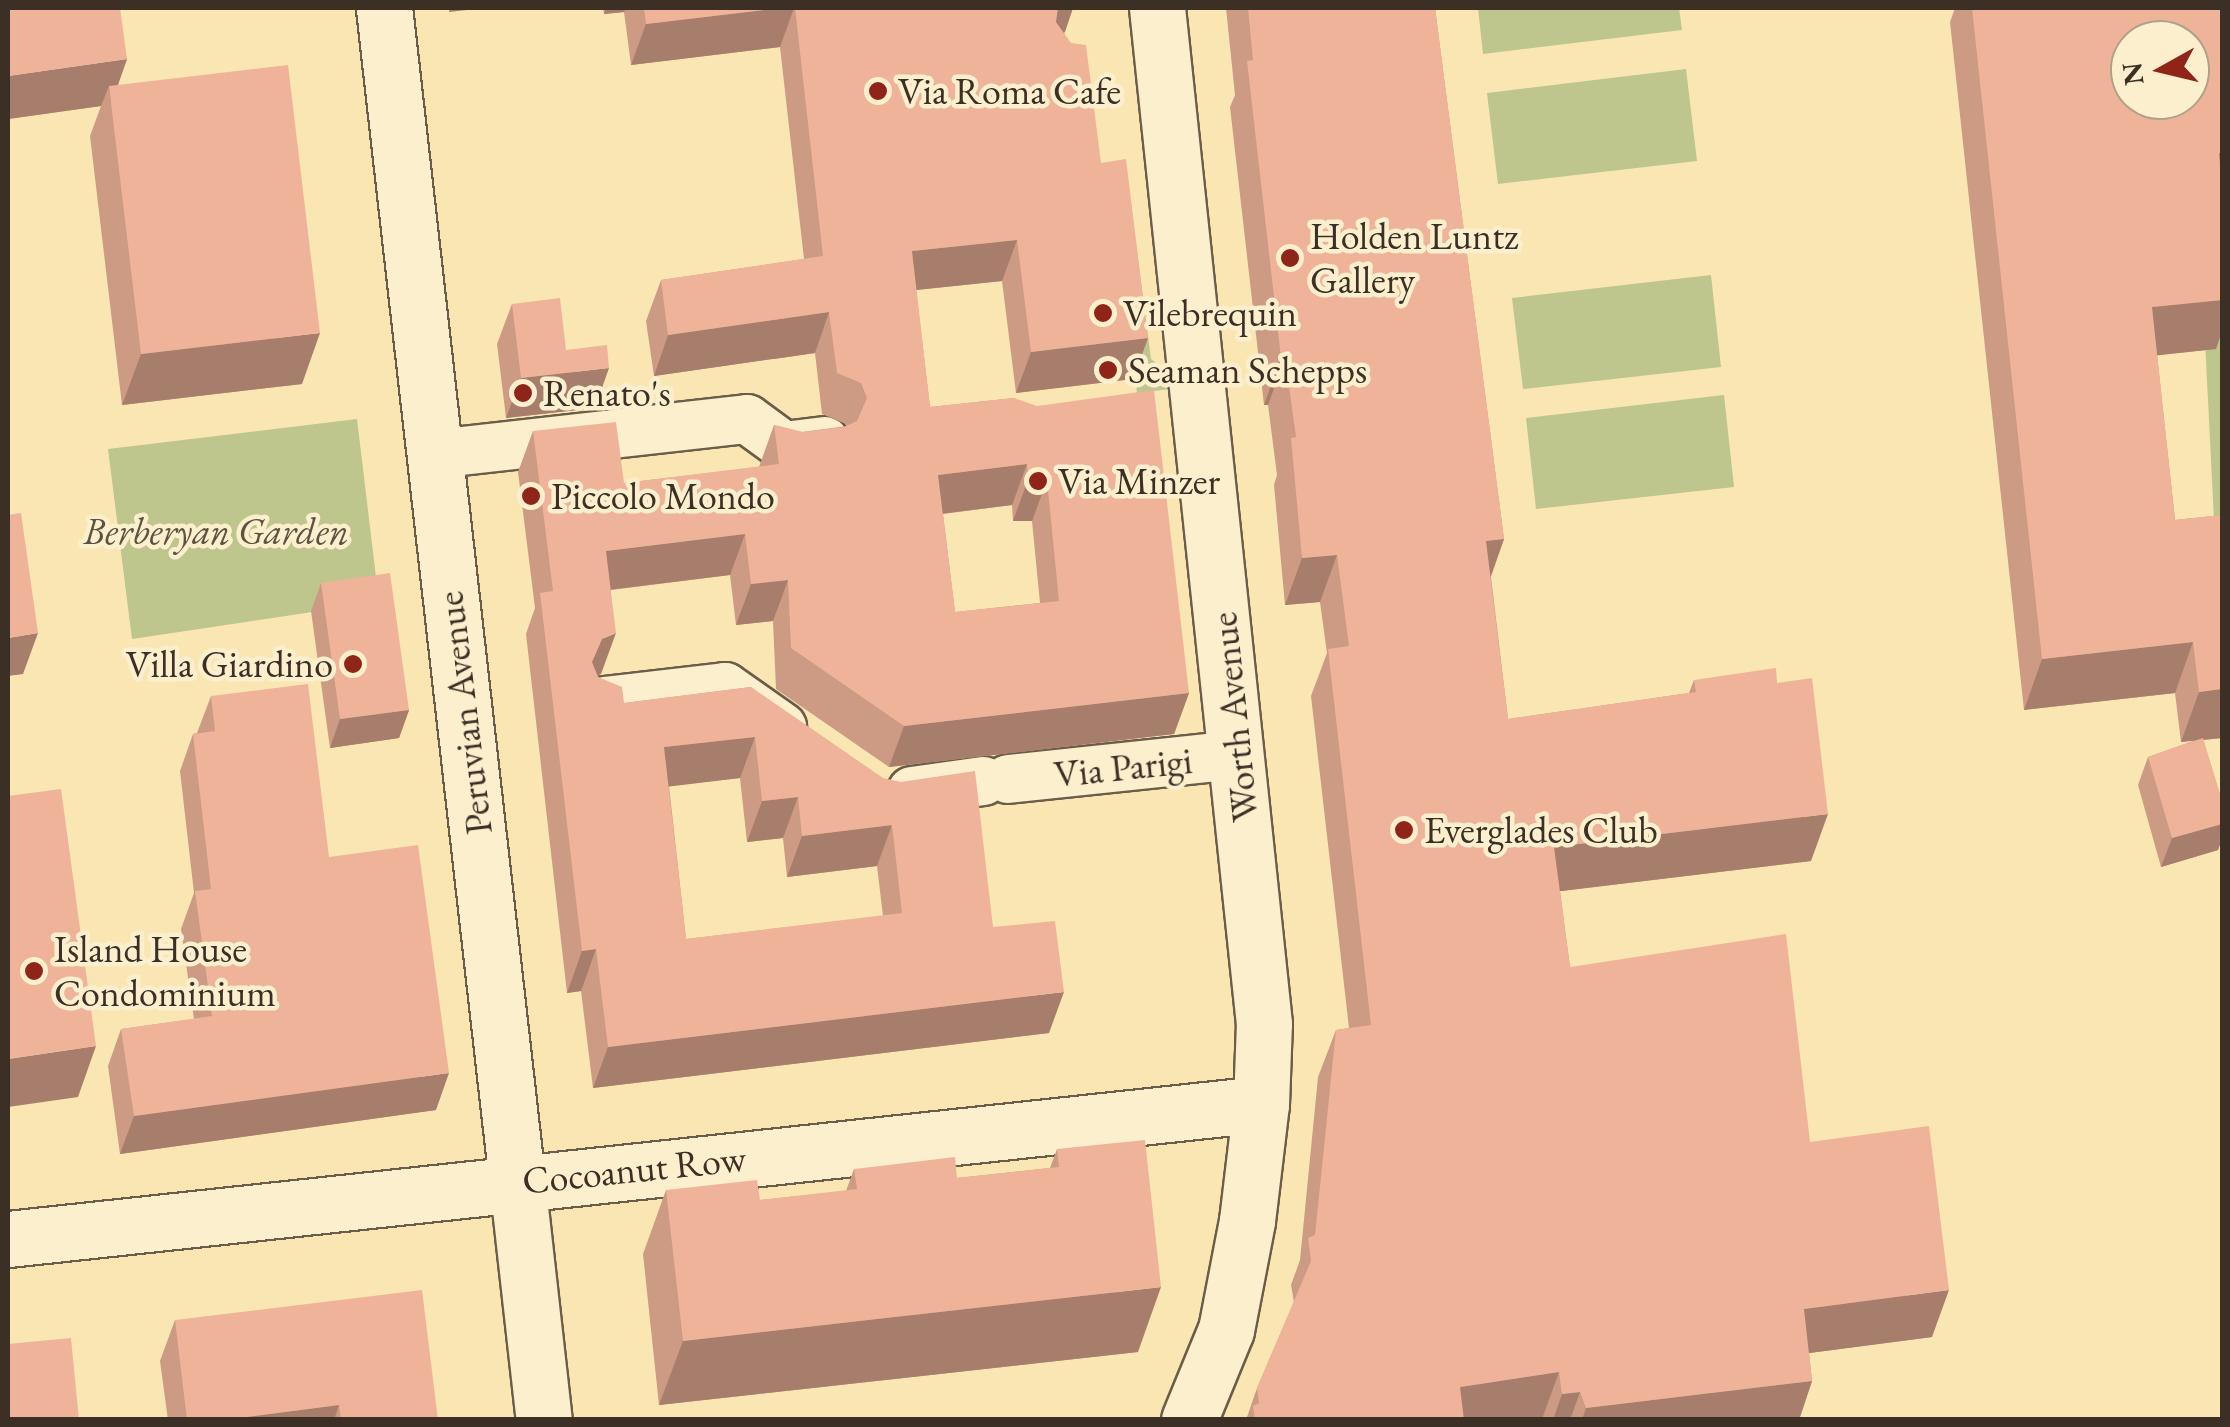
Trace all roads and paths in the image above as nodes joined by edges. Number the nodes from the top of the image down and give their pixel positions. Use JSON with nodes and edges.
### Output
{"nodes":[{"id":1,"x":384,"y":8,"type":"edge"},
{"id":2,"x":1157,"y":8,"type":"edge"},
{"id":3,"x":825,"y":441,"type":"edge"},
{"id":4,"x":435,"y":454,"type":"junction"},
{"id":5,"x":604,"y":701,"type":"edge"},
{"id":6,"x":819,"y":752,"type":"edge"},
{"id":7,"x":1238,"y":755,"type":"junction"},
{"id":8,"x":866,"y":785,"type":"edge"},
{"id":9,"x":1261,"y":1104,"type":"junction"},
{"id":10,"x":518,"y":1181,"type":"junction"},
{"id":11,"x":8,"y":1239,"type":"edge"},
{"id":12,"x":544,"y":1420,"type":"edge"},
{"id":13,"x":1189,"y":1420,"type":"edge"}],
"edges":[{"from":1,"to":4,"type":"street","name":"Peruvian Avenue"},
{"from":2,"to":7,"type":"street","name":"Worth Avenue"},
{"from":3,"to":4,"type":"street"},
{"from":4,"to":10,"type":"street","name":"Peruvian Avenue"},
{"from":5,"to":6,"type":"street"},
{"from":7,"to":8,"type":"street","name":"Via Parigi"},
{"from":7,"to":9,"type":"street","name":"Worth Avenue"},
{"from":9,"to":10,"type":"street","name":"Cocoanut Row"},
{"from":9,"to":13,"type":"street","name":"Worth Avenue"},
{"from":10,"to":11,"type":"street","name":"Cocoanut Row"},
{"from":10,"to":12,"type":"street","name":"Peruvian Avenue"}]}
